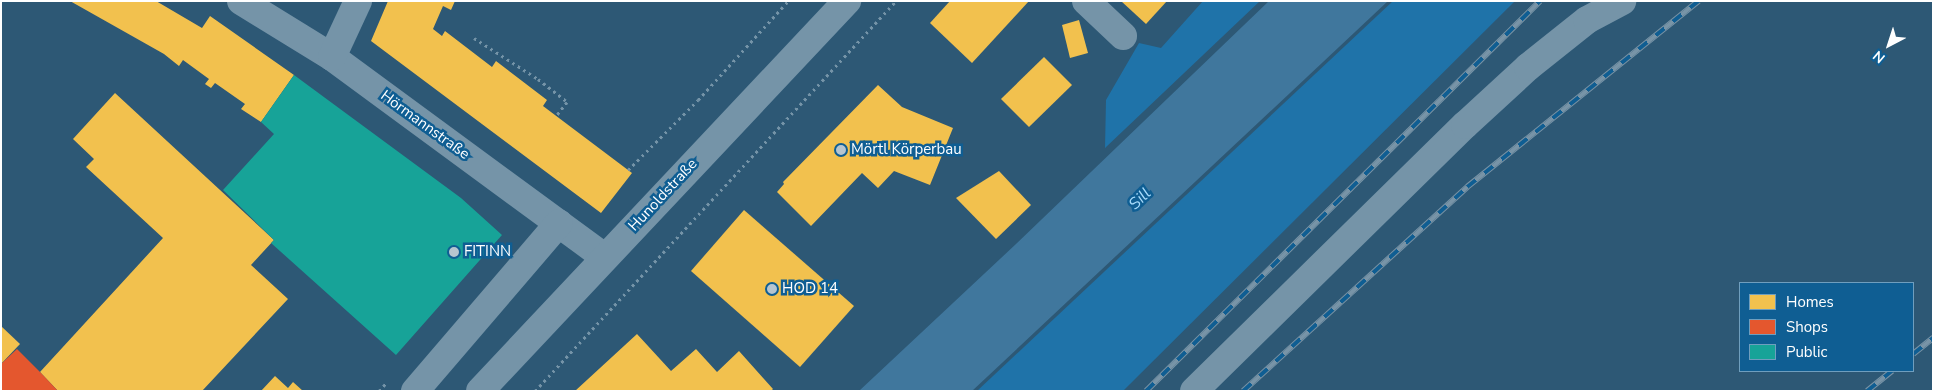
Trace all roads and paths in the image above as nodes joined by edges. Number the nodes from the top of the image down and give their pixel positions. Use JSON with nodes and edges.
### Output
{"nodes":[{"id":1,"x":241,"y":1,"type":"edge"},
{"id":2,"x":358,"y":1,"type":"edge"},
{"id":3,"x":788,"y":1,"type":"edge"},
{"id":4,"x":847,"y":1,"type":"edge"},
{"id":5,"x":896,"y":1,"type":"edge"},
{"id":6,"x":1086,"y":1,"type":"edge"},
{"id":7,"x":1622,"y":1,"type":"edge"},
{"id":8,"x":1123,"y":36,"type":"dead end"},
{"id":9,"x":474,"y":38,"type":"dead end"},
{"id":10,"x":332,"y":58,"type":"junction"},
{"id":11,"x":556,"y":116,"type":"dead end"},
{"id":12,"x":628,"y":170,"type":"dead end"},
{"id":13,"x":560,"y":223,"type":"junction"},
{"id":14,"x":604,"y":257,"type":"junction"},
{"id":15,"x":415,"y":391,"type":"edge"},
{"id":16,"x":480,"y":391,"type":"edge"},
{"id":17,"x":534,"y":391,"type":"edge"},
{"id":18,"x":1194,"y":391,"type":"edge"}],
"edges":[{"from":1,"to":10,"type":"street","name":"Hörmannstraße"},
{"from":2,"to":10,"type":"street"},
{"from":3,"to":12,"type":"path"},
{"from":4,"to":14,"type":"street","name":"Hunoldstraße"},
{"from":5,"to":17,"type":"path"},
{"from":6,"to":8,"type":"street"},
{"from":7,"to":18,"type":"street"},
{"from":9,"to":11,"type":"path"},
{"from":10,"to":13,"type":"street","name":"Hörmannstraße"},
{"from":13,"to":14,"type":"street","name":"Hörmannstraße"},
{"from":13,"to":15,"type":"street"},
{"from":14,"to":16,"type":"street","name":"Hunoldstraße"}]}
